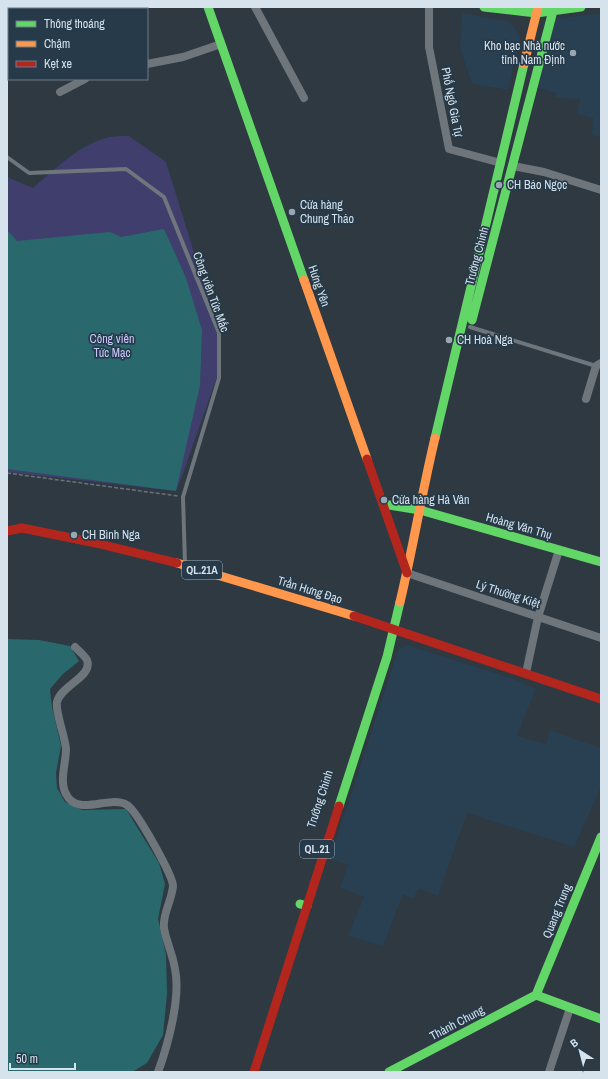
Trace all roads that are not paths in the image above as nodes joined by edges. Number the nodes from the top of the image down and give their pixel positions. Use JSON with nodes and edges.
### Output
{"nodes":[{"id":1,"x":208,"y":7,"type":"edge"},
{"id":2,"x":255,"y":7,"type":"edge"},
{"id":3,"x":429,"y":7,"type":"edge"},
{"id":4,"x":484,"y":7,"type":"edge"},
{"id":5,"x":581,"y":7,"type":"edge"},
{"id":6,"x":554,"y":9,"type":"edge"},
{"id":7,"x":537,"y":10,"type":"edge"},
{"id":8,"x":221,"y":44,"type":"junction"},
{"id":9,"x":148,"y":64,"type":"edge"},
{"id":10,"x":83,"y":80,"type":"edge"},
{"id":11,"x":60,"y":92,"type":"dead end"},
{"id":12,"x":304,"y":98,"type":"dead end"},
{"id":13,"x":7,"y":157,"type":"edge"},
{"id":14,"x":501,"y":163,"type":"junction"},
{"id":15,"x":513,"y":166,"type":"junction"},
{"id":16,"x":601,"y":190,"type":"edge"},
{"id":17,"x":470,"y":327,"type":"junction"},
{"id":18,"x":598,"y":364,"type":"edge"},
{"id":19,"x":454,"y":372,"type":"junction"},
{"id":20,"x":586,"y":399,"type":"dead end"},
{"id":21,"x":383,"y":504,"type":"junction"},
{"id":22,"x":420,"y":510,"type":"junction"},
{"id":23,"x":7,"y":531,"type":"edge"},
{"id":24,"x":559,"y":550,"type":"junction"},
{"id":25,"x":601,"y":562,"type":"edge"},
{"id":26,"x":185,"y":565,"type":"junction"},
{"id":27,"x":407,"y":573,"type":"junction"},
{"id":28,"x":538,"y":616,"type":"junction"},
{"id":29,"x":393,"y":627,"type":"junction"},
{"id":30,"x":601,"y":638,"type":"edge"},
{"id":31,"x":75,"y":647,"type":"dead end"},
{"id":32,"x":526,"y":674,"type":"junction"},
{"id":33,"x":601,"y":699,"type":"edge"},
{"id":34,"x":601,"y":837,"type":"edge"},
{"id":35,"x":598,"y":851,"type":"edge"},
{"id":36,"x":303,"y":905,"type":"junction"},
{"id":37,"x":536,"y":995,"type":"junction"},
{"id":38,"x":570,"y":1008,"type":"junction"},
{"id":39,"x":601,"y":1019,"type":"edge"},
{"id":40,"x":158,"y":1072,"type":"edge"},
{"id":41,"x":246,"y":1072,"type":"edge"},
{"id":42,"x":254,"y":1072,"type":"edge"},
{"id":43,"x":389,"y":1072,"type":"edge"},
{"id":44,"x":549,"y":1072,"type":"edge"}],
"edges":[{"from":1,"to":8,"type":"main road","name":"Hưng Yên"},
{"from":2,"to":12,"type":"street"},
{"from":3,"to":14,"type":"street","name":"Phố Ngô Gia Tự"},
{"from":4,"to":7,"type":"main road"},
{"from":5,"to":6,"type":"main road"},
{"from":6,"to":7,"type":"main road"},
{"from":6,"to":15,"type":"main road","name":"Trường Chinh"},
{"from":7,"to":14,"type":"main road","name":"Trường Chinh"},
{"from":8,"to":9,"type":"street"},
{"from":8,"to":21,"type":"main road","name":"Hưng Yên"},
{"from":10,"to":11,"type":"street"},
{"from":13,"to":26,"type":"lane","name":"Công viên Tức Mắc"},
{"from":14,"to":15,"type":"main road"},
{"from":14,"to":19,"type":"main road","name":"Trường Chinh"},
{"from":15,"to":16,"type":"street"},
{"from":15,"to":17,"type":"main road","name":"Trường Chinh"},
{"from":17,"to":18,"type":"lane"},
{"from":17,"to":19,"type":"main road","name":"Trường Chinh"},
{"from":18,"to":20,"type":"street"},
{"from":19,"to":22,"type":"main road","name":"Trường Chinh"},
{"from":21,"to":22,"type":"main road","name":"Hoàng Văn Thụ"},
{"from":21,"to":27,"type":"main road","name":"Hưng Yên"},
{"from":22,"to":24,"type":"main road","name":"Hoàng Văn Thụ"},
{"from":22,"to":27,"type":"main road","name":"Trường Chinh"},
{"from":23,"to":26,"type":"main road","name":"Trần Hưng Đạo","number":"QL.21A"},
{"from":24,"to":25,"type":"main road","name":"Hoàng Văn Thụ"},
{"from":24,"to":28,"type":"street"},
{"from":26,"to":29,"type":"main road","name":"Trần Hưng Đạo","number":"QL.21A"},
{"from":27,"to":28,"type":"street","name":"Lý Thường Kiệt"},
{"from":27,"to":29,"type":"main road","name":"Trường Chinh"},
{"from":28,"to":30,"type":"street","name":"Lý Thường Kiệt"},
{"from":28,"to":32,"type":"street"},
{"from":29,"to":32,"type":"main road","name":"Trần Hưng Đạo"},
{"from":29,"to":36,"type":"main road","name":"Trường Chinh","number":"QL.21"},
{"from":31,"to":40,"type":"street"},
{"from":32,"to":33,"type":"main road","name":"Trần Hưng Đạo"},
{"from":34,"to":35,"type":"main road","name":"Quang Trung"},
{"from":35,"to":37,"type":"main road","name":"Quang Trung"},
{"from":36,"to":41,"type":"main road","name":"Trường Chinh","number":"QL.21"},
{"from":36,"to":42,"type":"main road","name":"Trường Chinh","number":"QL.21"},
{"from":37,"to":38,"type":"main road"},
{"from":37,"to":43,"type":"main road","name":"Thành Chung"},
{"from":38,"to":39,"type":"main road"},
{"from":38,"to":44,"type":"street"}]}
